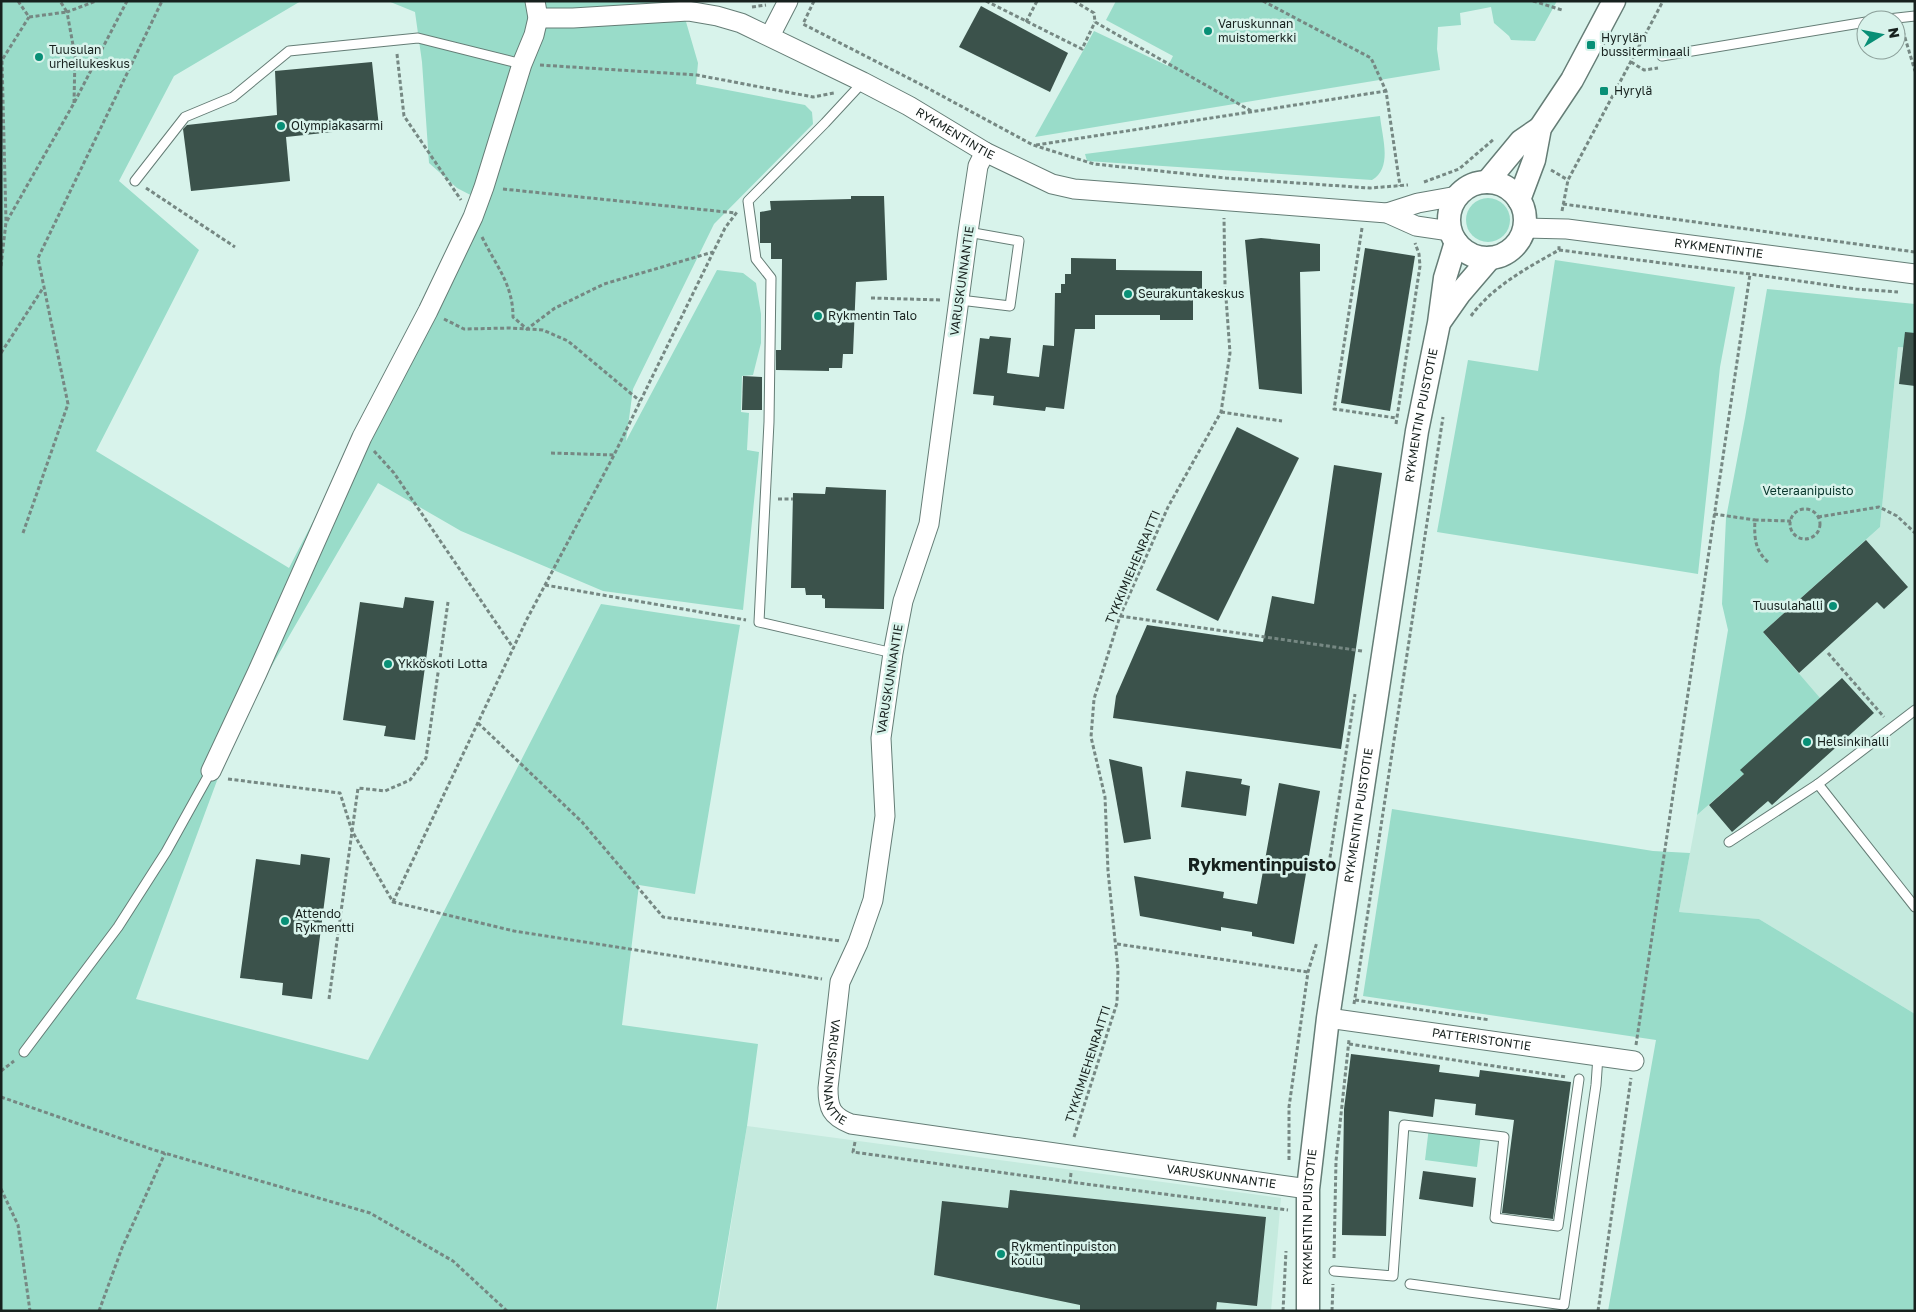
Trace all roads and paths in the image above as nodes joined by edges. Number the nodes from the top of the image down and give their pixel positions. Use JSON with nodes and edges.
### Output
{"nodes":[{"id":1,"x":18,"y":1,"type":"edge"},
{"id":2,"x":60,"y":1,"type":"edge"},
{"id":3,"x":95,"y":1,"type":"edge"},
{"id":4,"x":127,"y":1,"type":"edge"},
{"id":5,"x":162,"y":1,"type":"edge"},
{"id":6,"x":769,"y":1,"type":"edge"},
{"id":7,"x":788,"y":1,"type":"edge"},
{"id":8,"x":814,"y":1,"type":"edge"},
{"id":9,"x":986,"y":1,"type":"edge"},
{"id":10,"x":1037,"y":1,"type":"edge"},
{"id":11,"x":1074,"y":1,"type":"edge"},
{"id":12,"x":1263,"y":1,"type":"edge"},
{"id":13,"x":1533,"y":1,"type":"edge"},
{"id":14,"x":1614,"y":1,"type":"edge"},
{"id":15,"x":1663,"y":1,"type":"edge"},
{"id":16,"x":749,"y":8,"type":"dead end"},
{"id":17,"x":536,"y":10,"type":"edge"},
{"id":18,"x":1562,"y":10,"type":"dead end"},
{"id":19,"x":67,"y":12,"type":"junction"},
{"id":20,"x":29,"y":17,"type":"junction"},
{"id":21,"x":1026,"y":22,"type":"junction"},
{"id":22,"x":1096,"y":22,"type":"junction"},
{"id":23,"x":1856,"y":24,"type":"edge"},
{"id":24,"x":770,"y":36,"type":"junction"},
{"id":25,"x":395,"y":41,"type":"junction"},
{"id":26,"x":1906,"y":41,"type":"edge"},
{"id":27,"x":1662,"y":56,"type":"dead end"},
{"id":28,"x":522,"y":64,"type":"junction"},
{"id":29,"x":1915,"y":71,"type":"edge"},
{"id":30,"x":863,"y":82,"type":"junction"},
{"id":31,"x":1386,"y":91,"type":"junction"},
{"id":32,"x":835,"y":92,"type":"dead end"},
{"id":33,"x":74,"y":104,"type":"junction"},
{"id":34,"x":1254,"y":112,"type":"junction"},
{"id":35,"x":1540,"y":128,"type":"junction"},
{"id":36,"x":1496,"y":137,"type":"dead end"},
{"id":37,"x":1033,"y":145,"type":"junction"},
{"id":38,"x":985,"y":152,"type":"junction"},
{"id":39,"x":135,"y":181,"type":"joint"},
{"id":40,"x":1487,"y":182,"type":"junction"},
{"id":41,"x":1420,"y":183,"type":"dead end"},
{"id":42,"x":484,"y":187,"type":"junction"},
{"id":43,"x":1457,"y":196,"type":"junction"},
{"id":44,"x":1519,"y":200,"type":"junction"},
{"id":45,"x":748,"y":201,"type":"junction"},
{"id":46,"x":1563,"y":204,"type":"junction"},
{"id":47,"x":736,"y":213,"type":"junction"},
{"id":48,"x":1387,"y":213,"type":"junction"},
{"id":49,"x":1224,"y":215,"type":"dead end"},
{"id":50,"x":472,"y":217,"type":"junction"},
{"id":51,"x":6,"y":222,"type":"junction"},
{"id":52,"x":1362,"y":228,"type":"dead end"},
{"id":53,"x":1524,"y":228,"type":"junction"},
{"id":54,"x":1560,"y":228,"type":"junction"},
{"id":55,"x":968,"y":232,"type":"junction"},
{"id":56,"x":1453,"y":236,"type":"junction"},
{"id":57,"x":235,"y":247,"type":"dead end"},
{"id":58,"x":1559,"y":250,"type":"junction"},
{"id":59,"x":713,"y":252,"type":"junction"},
{"id":60,"x":1915,"y":252,"type":"edge"},
{"id":61,"x":1490,"y":258,"type":"junction"},
{"id":62,"x":1,"y":266,"type":"edge"},
{"id":63,"x":1750,"y":274,"type":"junction"},
{"id":64,"x":1915,"y":274,"type":"edge"},
{"id":65,"x":44,"y":287,"type":"junction"},
{"id":66,"x":1905,"y":293,"type":"dead end"},
{"id":67,"x":871,"y":298,"type":"dead end"},
{"id":68,"x":960,"y":300,"type":"junction"},
{"id":69,"x":428,"y":311,"type":"junction"},
{"id":70,"x":1468,"y":320,"type":"dead end"},
{"id":71,"x":1440,"y":323,"type":"junction"},
{"id":72,"x":527,"y":328,"type":"junction"},
{"id":73,"x":1,"y":353,"type":"edge"},
{"id":74,"x":640,"y":401,"type":"junction"},
{"id":75,"x":1221,"y":412,"type":"junction"},
{"id":76,"x":1443,"y":413,"type":"dead end"},
{"id":77,"x":1396,"y":418,"type":"dead end"},
{"id":78,"x":1282,"y":421,"type":"dead end"},
{"id":79,"x":362,"y":437,"type":"junction"},
{"id":80,"x":551,"y":453,"type":"dead end"},
{"id":81,"x":614,"y":455,"type":"junction"},
{"id":82,"x":1714,"y":514,"type":"junction"},
{"id":83,"x":1818,"y":517,"type":"junction"},
{"id":84,"x":1755,"y":520,"type":"junction"},
{"id":85,"x":1791,"y":521,"type":"junction"},
{"id":86,"x":23,"y":533,"type":"dead end"},
{"id":87,"x":1915,"y":533,"type":"edge"},
{"id":88,"x":1768,"y":562,"type":"dead end"},
{"id":89,"x":545,"y":585,"type":"junction"},
{"id":90,"x":448,"y":602,"type":"dead end"},
{"id":91,"x":1120,"y":616,"type":"junction"},
{"id":92,"x":759,"y":622,"type":"junction"},
{"id":93,"x":514,"y":649,"type":"junction"},
{"id":94,"x":1362,"y":650,"type":"dead end"},
{"id":95,"x":893,"y":653,"type":"junction"},
{"id":96,"x":1828,"y":653,"type":"dead end"},
{"id":97,"x":1915,"y":710,"type":"edge"},
{"id":98,"x":478,"y":723,"type":"junction"},
{"id":99,"x":1893,"y":727,"type":"junction"},
{"id":100,"x":209,"y":774,"type":"junction"},
{"id":101,"x":1818,"y":784,"type":"junction"},
{"id":102,"x":352,"y":831,"type":"junction"},
{"id":103,"x":1729,"y":842,"type":"dead end"},
{"id":104,"x":393,"y":902,"type":"junction"},
{"id":105,"x":1915,"y":908,"type":"edge"},
{"id":106,"x":858,"y":943,"type":"junction"},
{"id":107,"x":1117,"y":944,"type":"junction"},
{"id":108,"x":1308,"y":972,"type":"dead end"},
{"id":109,"x":840,"y":982,"type":"junction"},
{"id":110,"x":329,"y":999,"type":"dead end"},
{"id":111,"x":1328,"y":1018,"type":"junction"},
{"id":112,"x":1351,"y":1022,"type":"junction"},
{"id":113,"x":1349,"y":1044,"type":"junction"},
{"id":114,"x":24,"y":1052,"type":"dead end"},
{"id":115,"x":1598,"y":1056,"type":"junction"},
{"id":116,"x":1634,"y":1061,"type":"junction"},
{"id":117,"x":1579,"y":1079,"type":"joint"},
{"id":118,"x":1,"y":1096,"type":"edge"},
{"id":119,"x":857,"y":1125,"type":"junction"},
{"id":120,"x":1073,"y":1147,"type":"junction"},
{"id":121,"x":165,"y":1153,"type":"junction"},
{"id":122,"x":1070,"y":1182,"type":"junction"},
{"id":123,"x":1,"y":1189,"type":"edge"},
{"id":124,"x":1308,"y":1189,"type":"junction"},
{"id":125,"x":1288,"y":1210,"type":"dead end"},
{"id":126,"x":1285,"y":1267,"type":"dead end"},
{"id":127,"x":1334,"y":1271,"type":"junction"},
{"id":128,"x":1410,"y":1284,"type":"dead end"},
{"id":129,"x":30,"y":1311,"type":"edge"},
{"id":130,"x":99,"y":1311,"type":"edge"},
{"id":131,"x":507,"y":1311,"type":"edge"},
{"id":132,"x":1283,"y":1311,"type":"edge"},
{"id":133,"x":1308,"y":1311,"type":"edge"},
{"id":134,"x":1332,"y":1311,"type":"edge"},
{"id":135,"x":1598,"y":1311,"type":"edge"}],
"edges":[{"from":1,"to":20,"type":"path"},
{"from":2,"to":19,"type":"path"},
{"from":3,"to":19,"type":"path"},
{"from":4,"to":33,"type":"path"},
{"from":5,"to":65,"type":"path"},
{"from":6,"to":16,"type":"path"},
{"from":7,"to":24,"type":"street"},
{"from":8,"to":37,"type":"path"},
{"from":9,"to":21,"type":"path"},
{"from":10,"to":21,"type":"path"},
{"from":11,"to":22,"type":"path"},
{"from":12,"to":31,"type":"path"},
{"from":13,"to":18,"type":"path"},
{"from":14,"to":35,"type":"street"},
{"from":15,"to":46,"type":"path"},
{"from":17,"to":24,"type":"street","name":"RYKMENTINTIE"},
{"from":17,"to":28,"type":"street"},
{"from":19,"to":20,"type":"path"},
{"from":19,"to":33,"type":"path"},
{"from":20,"to":51,"type":"path"},
{"from":21,"to":22,"type":"path"},
{"from":22,"to":34,"type":"path"},
{"from":23,"to":27,"type":"lane"},
{"from":24,"to":30,"type":"street","name":"RYKMENTINTIE"},
{"from":25,"to":28,"type":"lane"},
{"from":25,"to":39,"type":"lane"},
{"from":25,"to":50,"type":"path"},
{"from":26,"to":29,"type":"path"},
{"from":28,"to":32,"type":"path"},
{"from":28,"to":42,"type":"street"},
{"from":30,"to":38,"type":"street","name":"RYKMENTINTIE"},
{"from":30,"to":45,"type":"lane"},
{"from":31,"to":34,"type":"path"},
{"from":31,"to":37,"type":"path"},
{"from":33,"to":51,"type":"path"},
{"from":34,"to":37,"type":"path"},
{"from":35,"to":40,"type":"street"},
{"from":35,"to":44,"type":"street"},
{"from":36,"to":41,"type":"path"},
{"from":38,"to":48,"type":"street","name":"RYKMENTINTIE"},
{"from":38,"to":55,"type":"street","name":"VARUSKUNNANTIE"},
{"from":39,"to":57,"type":"path"},
{"from":40,"to":43,"type":"street"},
{"from":40,"to":44,"type":"street"},
{"from":42,"to":47,"type":"path"},
{"from":42,"to":50,"type":"street"},
{"from":43,"to":48,"type":"street","name":"RYKMENTINTIE"},
{"from":43,"to":56,"type":"street"},
{"from":44,"to":53,"type":"street"},
{"from":45,"to":47,"type":"path"},
{"from":45,"to":92,"type":"lane"},
{"from":46,"to":54,"type":"path"},
{"from":46,"to":60,"type":"path"},
{"from":47,"to":59,"type":"path"},
{"from":48,"to":56,"type":"street","name":"RYKMENTINTIE"},
{"from":49,"to":75,"type":"path","name":"TYKKIMIEHENRAITTI"},
{"from":50,"to":69,"type":"street"},
{"from":50,"to":72,"type":"path"},
{"from":51,"to":62,"type":"path"},
{"from":52,"to":77,"type":"path"},
{"from":53,"to":54,"type":"street","name":"RYKMENTINTIE"},
{"from":53,"to":61,"type":"street"},
{"from":54,"to":58,"type":"path"},
{"from":54,"to":64,"type":"street","name":"RYKMENTINTIE"},
{"from":55,"to":68,"type":"street","name":"VARUSKUNNANTIE"},
{"from":55,"to":68,"type":"lane"},
{"from":56,"to":61,"type":"street"},
{"from":56,"to":71,"type":"street","name":"RYKMENTIN PUISTOTIE"},
{"from":58,"to":63,"type":"path"},
{"from":58,"to":70,"type":"path"},
{"from":59,"to":72,"type":"path"},
{"from":59,"to":74,"type":"path"},
{"from":61,"to":71,"type":"street","name":"RYKMENTIN PUISTOTIE"},
{"from":63,"to":66,"type":"path"},
{"from":63,"to":82,"type":"path"},
{"from":65,"to":73,"type":"path"},
{"from":65,"to":86,"type":"path"},
{"from":67,"to":68,"type":"path"},
{"from":68,"to":95,"type":"street","name":"VARUSKUNNANTIE"},
{"from":69,"to":72,"type":"path"},
{"from":69,"to":79,"type":"street"},
{"from":71,"to":111,"type":"street","name":"RYKMENTIN PUISTOTIE"},
{"from":72,"to":74,"type":"path"},
{"from":74,"to":81,"type":"path"},
{"from":75,"to":78,"type":"path"},
{"from":75,"to":91,"type":"path","name":"TYKKIMIEHENRAITTI"},
{"from":76,"to":112,"type":"path"},
{"from":79,"to":93,"type":"path"},
{"from":79,"to":100,"type":"street"},
{"from":80,"to":81,"type":"path"},
{"from":81,"to":89,"type":"path"},
{"from":82,"to":84,"type":"path"},
{"from":82,"to":116,"type":"path"},
{"from":83,"to":85,"type":"path"},
{"from":83,"to":85,"type":"path"},
{"from":83,"to":87,"type":"path"},
{"from":84,"to":85,"type":"path"},
{"from":84,"to":88,"type":"path"},
{"from":89,"to":92,"type":"path"},
{"from":89,"to":93,"type":"path"},
{"from":90,"to":102,"type":"path"},
{"from":91,"to":94,"type":"path"},
{"from":91,"to":107,"type":"path","name":"TYKKIMIEHENRAITTI"},
{"from":92,"to":95,"type":"lane"},
{"from":93,"to":98,"type":"path"},
{"from":95,"to":106,"type":"street","name":"VARUSKUNNANTIE"},
{"from":96,"to":99,"type":"path"},
{"from":97,"to":99,"type":"lane"},
{"from":98,"to":104,"type":"path"},
{"from":98,"to":106,"type":"path"},
{"from":99,"to":101,"type":"lane"},
{"from":100,"to":102,"type":"path"},
{"from":100,"to":114,"type":"lane"},
{"from":101,"to":103,"type":"lane"},
{"from":101,"to":105,"type":"lane"},
{"from":102,"to":104,"type":"path"},
{"from":102,"to":110,"type":"path"},
{"from":104,"to":109,"type":"path"},
{"from":106,"to":109,"type":"street","name":"VARUSKUNNANTIE"},
{"from":107,"to":108,"type":"path"},
{"from":107,"to":120,"type":"path","name":"TYKKIMIEHENRAITTI"},
{"from":109,"to":119,"type":"street","name":"VARUSKUNNANTIE"},
{"from":111,"to":112,"type":"street","name":"PATTERISTONTIE"},
{"from":111,"to":124,"type":"street","name":"RYKMENTIN PUISTOTIE"},
{"from":112,"to":113,"type":"path"},
{"from":112,"to":115,"type":"street","name":"PATTERISTONTIE"},
{"from":113,"to":117,"type":"path"},
{"from":113,"to":127,"type":"path"},
{"from":115,"to":116,"type":"street","name":"PATTERISTONTIE"},
{"from":115,"to":128,"type":"lane"},
{"from":116,"to":135,"type":"path"},
{"from":117,"to":127,"type":"lane"},
{"from":118,"to":121,"type":"path"},
{"from":119,"to":120,"type":"street","name":"VARUSKUNNANTIE"},
{"from":119,"to":122,"type":"path"},
{"from":120,"to":122,"type":"path","name":"TYKKIMIEHENRAITTI"},
{"from":120,"to":124,"type":"street","name":"VARUSKUNNANTIE"},
{"from":121,"to":130,"type":"path"},
{"from":121,"to":131,"type":"path"},
{"from":122,"to":125,"type":"path"},
{"from":123,"to":129,"type":"path"},
{"from":124,"to":133,"type":"street","name":"RYKMENTIN PUISTOTIE"},
{"from":126,"to":132,"type":"path"},
{"from":127,"to":134,"type":"path"}]}
